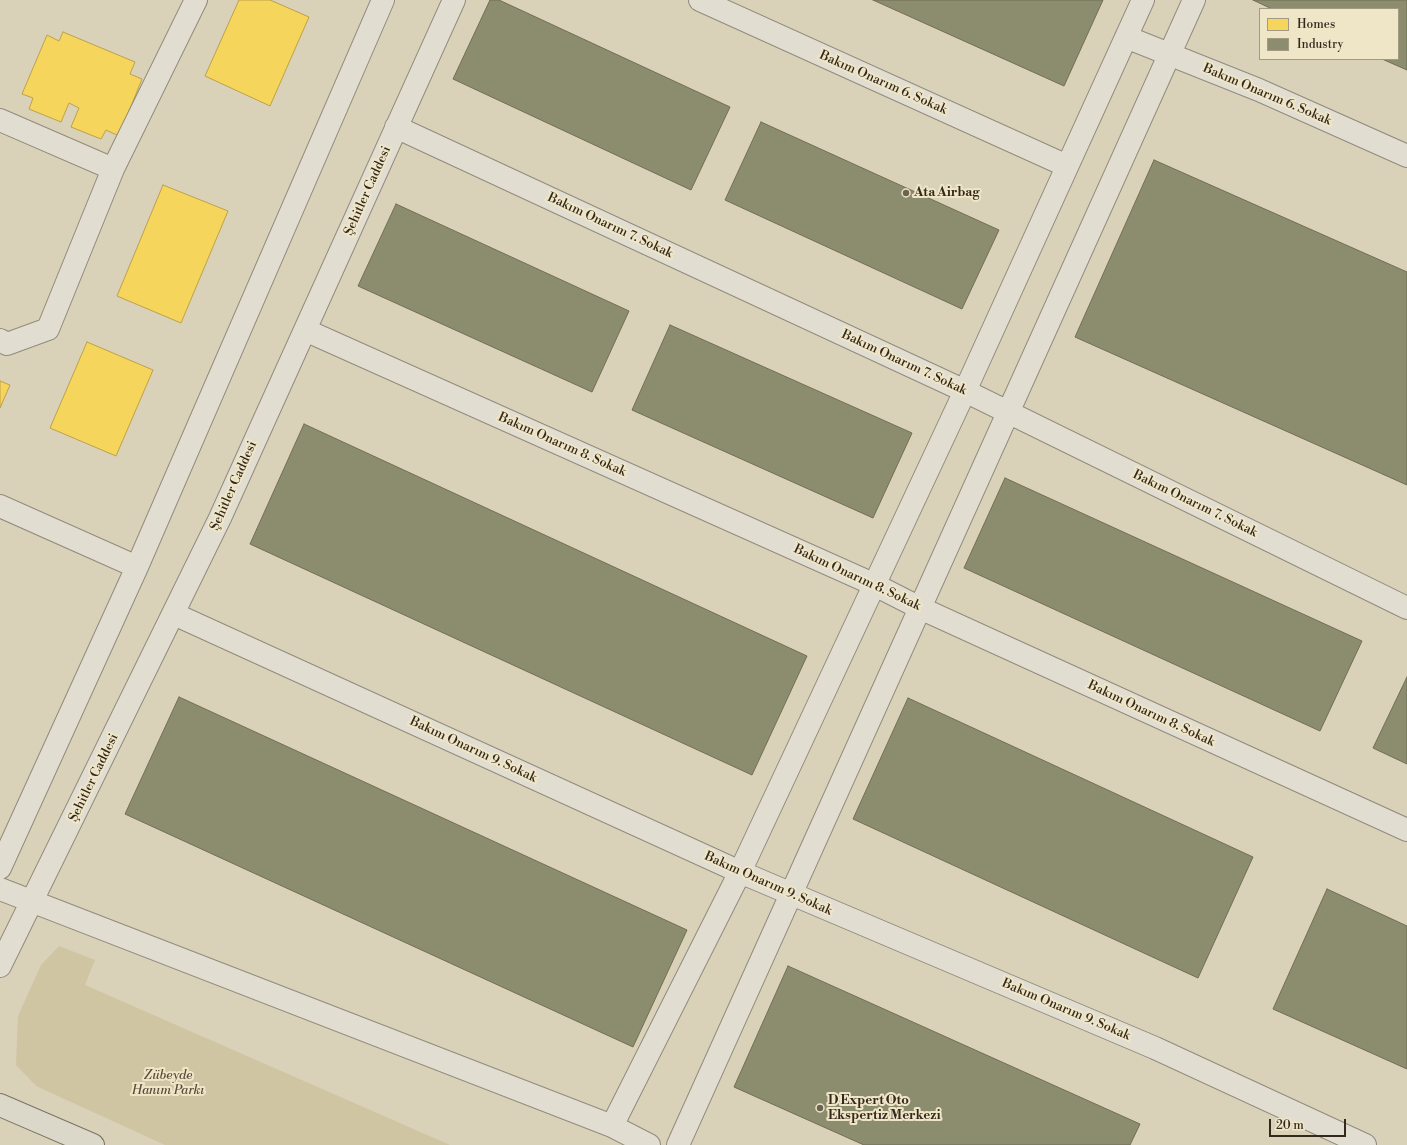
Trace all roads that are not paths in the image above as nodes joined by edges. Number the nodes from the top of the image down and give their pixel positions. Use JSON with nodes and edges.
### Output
{"nodes":[{"id":1,"x":196,"y":0,"type":"edge"},
{"id":2,"x":383,"y":0,"type":"edge"},
{"id":3,"x":454,"y":0,"type":"edge"},
{"id":4,"x":700,"y":0,"type":"edge"},
{"id":5,"x":1143,"y":0,"type":"edge"},
{"id":6,"x":1194,"y":0,"type":"edge"},
{"id":7,"x":1126,"y":37,"type":"junction"},
{"id":8,"x":1169,"y":54,"type":"junction"},
{"id":9,"x":0,"y":120,"type":"edge"},
{"id":10,"x":396,"y":127,"type":"junction"},
{"id":11,"x":1407,"y":156,"type":"edge"},
{"id":12,"x":1067,"y":166,"type":"junction"},
{"id":13,"x":114,"y":169,"type":"junction"},
{"id":14,"x":305,"y":330,"type":"junction"},
{"id":15,"x":0,"y":340,"type":"edge"},
{"id":16,"x":965,"y":391,"type":"junction"},
{"id":17,"x":1008,"y":412,"type":"junction"},
{"id":18,"x":0,"y":506,"type":"edge"},
{"id":19,"x":137,"y":567,"type":"junction"},
{"id":20,"x":873,"y":584,"type":"junction"},
{"id":21,"x":920,"y":608,"type":"junction"},
{"id":22,"x":1407,"y":608,"type":"edge"},
{"id":23,"x":174,"y":614,"type":"junction"},
{"id":24,"x":1407,"y":830,"type":"edge"},
{"id":25,"x":0,"y":868,"type":"edge"},
{"id":26,"x":740,"y":872,"type":"junction"},
{"id":27,"x":0,"y":889,"type":"edge"},
{"id":28,"x":791,"y":894,"type":"junction"},
{"id":29,"x":33,"y":902,"type":"junction"},
{"id":30,"x":0,"y":966,"type":"edge"},
{"id":31,"x":0,"y":1105,"type":"edge"},
{"id":32,"x":612,"y":1126,"type":"junction"},
{"id":33,"x":93,"y":1145,"type":"edge"},
{"id":34,"x":649,"y":1145,"type":"edge"},
{"id":35,"x":678,"y":1145,"type":"edge"},
{"id":36,"x":1365,"y":1145,"type":"edge"}],
"edges":[{"from":1,"to":13,"type":"street"},
{"from":2,"to":19,"type":"street"},
{"from":3,"to":10,"type":"street","name":"Şehitler Caddesi"},
{"from":4,"to":12,"type":"street","name":"Bakım Onarım 6. Sokak"},
{"from":5,"to":7,"type":"street"},
{"from":6,"to":8,"type":"street"},
{"from":7,"to":8,"type":"street","name":"Bakım Onarım 6. Sokak"},
{"from":7,"to":12,"type":"street"},
{"from":8,"to":11,"type":"street","name":"Bakım Onarım 6. Sokak"},
{"from":8,"to":17,"type":"street"},
{"from":9,"to":13,"type":"street"},
{"from":10,"to":14,"type":"street","name":"Şehitler Caddesi"},
{"from":10,"to":16,"type":"street","name":"Bakım Onarım 7. Sokak"},
{"from":12,"to":16,"type":"street"},
{"from":13,"to":15,"type":"street"},
{"from":14,"to":20,"type":"street","name":"Bakım Onarım 8. Sokak"},
{"from":14,"to":23,"type":"street","name":"Şehitler Caddesi"},
{"from":16,"to":17,"type":"street","name":"Bakım Onarım 7. Sokak"},
{"from":16,"to":20,"type":"street"},
{"from":17,"to":21,"type":"street"},
{"from":17,"to":22,"type":"street","name":"Bakım Onarım 7. Sokak"},
{"from":18,"to":19,"type":"street"},
{"from":19,"to":25,"type":"street"},
{"from":20,"to":21,"type":"street","name":"Bakım Onarım 8. Sokak"},
{"from":20,"to":26,"type":"street"},
{"from":21,"to":24,"type":"street","name":"Bakım Onarım 8. Sokak"},
{"from":21,"to":28,"type":"street"},
{"from":23,"to":26,"type":"street","name":"Bakım Onarım 9. Sokak"},
{"from":23,"to":29,"type":"street","name":"Şehitler Caddesi"},
{"from":26,"to":28,"type":"street","name":"Bakım Onarım 9. Sokak"},
{"from":26,"to":32,"type":"street"},
{"from":27,"to":29,"type":"street"},
{"from":28,"to":35,"type":"street"},
{"from":28,"to":36,"type":"street","name":"Bakım Onarım 9. Sokak"},
{"from":29,"to":30,"type":"street","name":"Şehitler Caddesi"},
{"from":29,"to":32,"type":"street"},
{"from":31,"to":33,"type":"main road"},
{"from":32,"to":34,"type":"street"}]}
